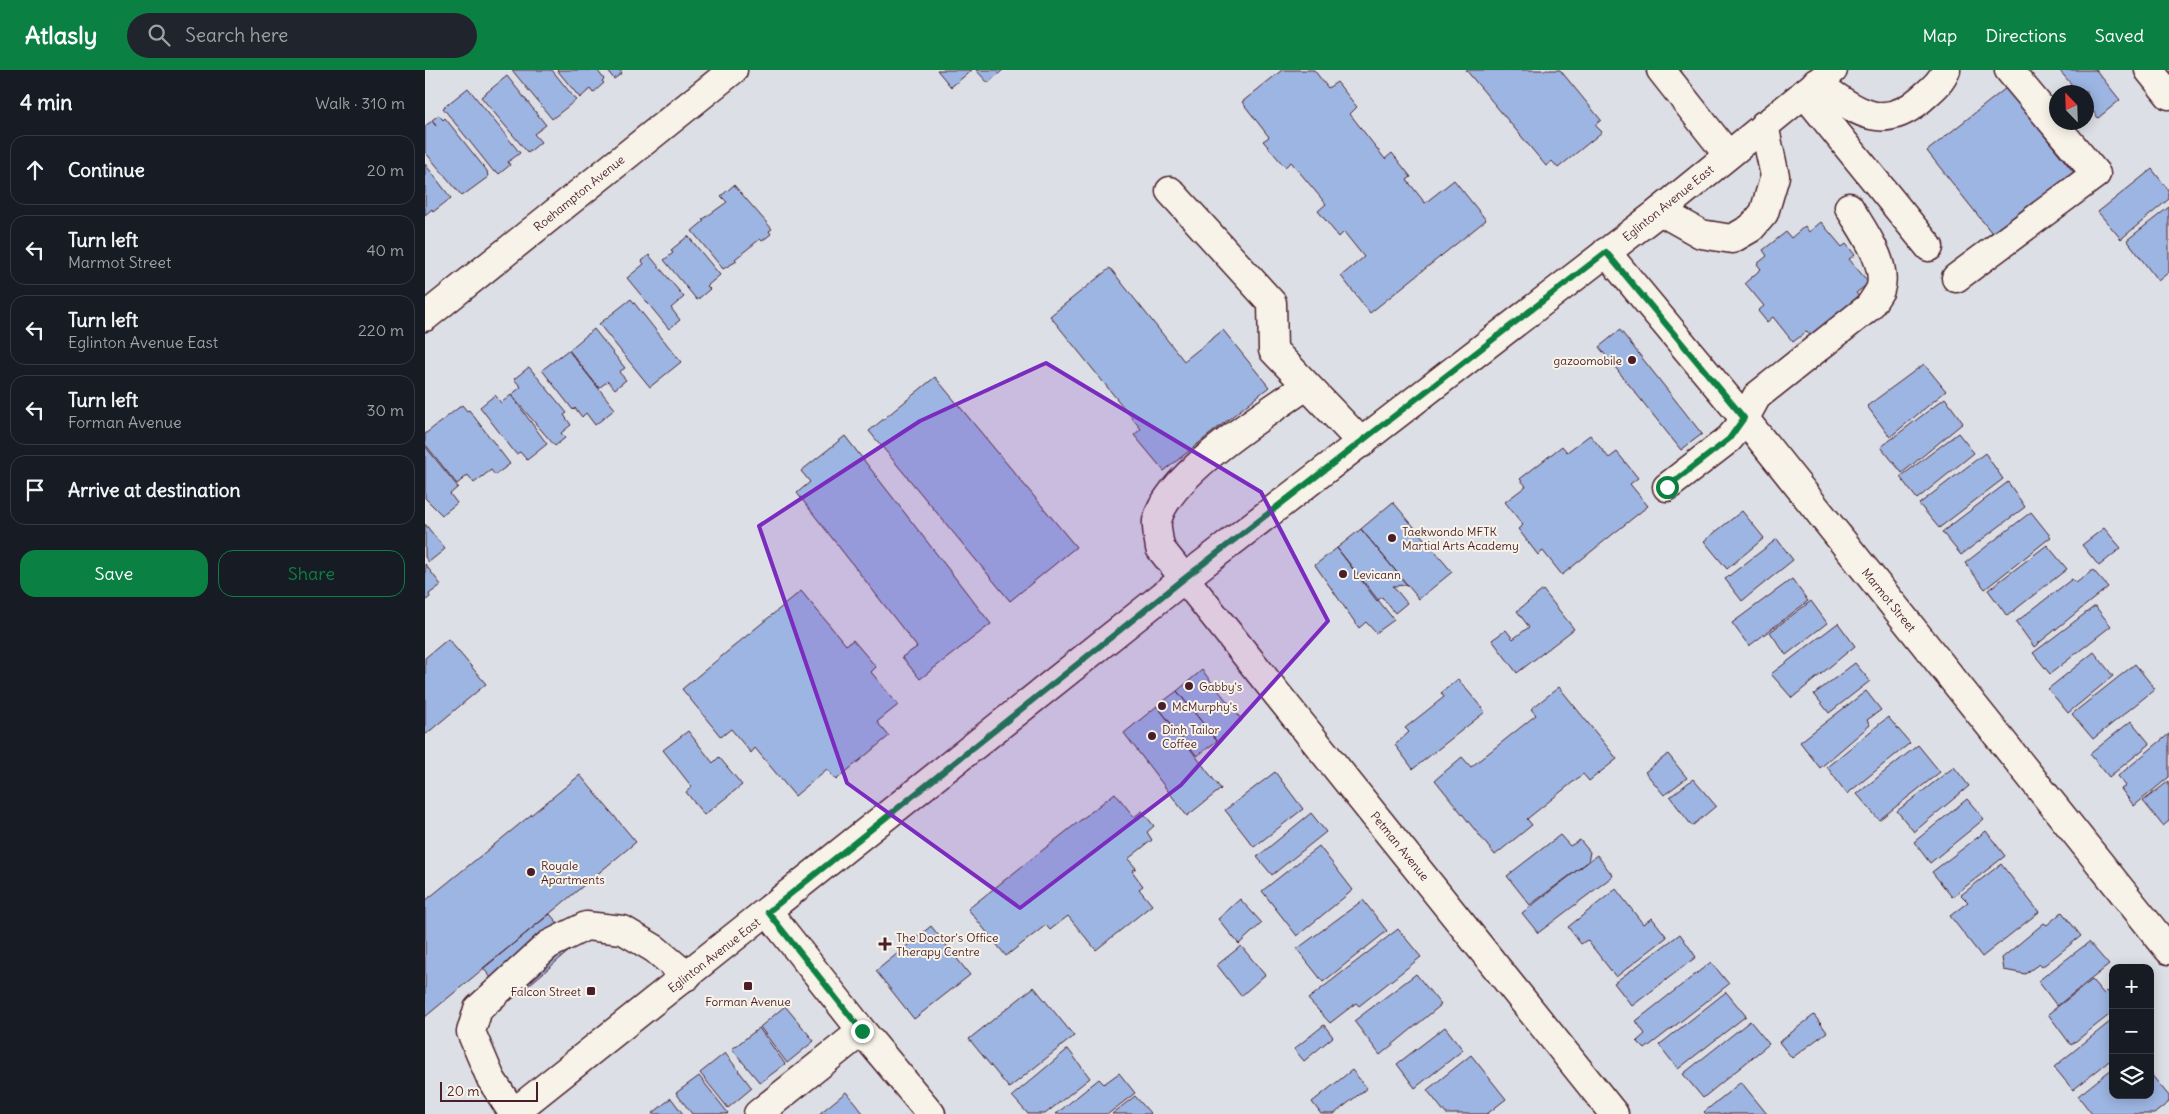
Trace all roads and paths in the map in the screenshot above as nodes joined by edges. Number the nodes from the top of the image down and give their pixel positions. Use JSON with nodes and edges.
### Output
{"nodes":[{"id":1,"x":733,"y":70,"type":"edge"},
{"id":2,"x":1661,"y":70,"type":"edge"},
{"id":3,"x":1946,"y":70,"type":"edge"},
{"id":4,"x":2009,"y":70,"type":"edge"},
{"id":5,"x":1818,"y":82,"type":"edge"},
{"id":6,"x":1764,"y":125,"type":"junction"},
{"id":7,"x":1728,"y":155,"type":"junction"},
{"id":8,"x":1170,"y":191,"type":"dead end"},
{"id":9,"x":1849,"y":207,"type":"dead end"},
{"id":10,"x":1660,"y":211,"type":"junction"},
{"id":11,"x":1929,"y":247,"type":"dead end"},
{"id":12,"x":1606,"y":252,"type":"junction"},
{"id":13,"x":1956,"y":278,"type":"dead end"},
{"id":14,"x":425,"y":317,"type":"edge"},
{"id":15,"x":1306,"y":386,"type":"junction"},
{"id":16,"x":1744,"y":418,"type":"junction"},
{"id":17,"x":1362,"y":443,"type":"junction"},
{"id":18,"x":1667,"y":487,"type":"dead end"},
{"id":19,"x":1185,"y":578,"type":"junction"},
{"id":20,"x":768,"y":912,"type":"junction"},
{"id":21,"x":2169,"y":950,"type":"edge"},
{"id":22,"x":687,"y":976,"type":"junction"},
{"id":23,"x":862,"y":1031,"type":"junction"},
{"id":24,"x":513,"y":1114,"type":"edge"},
{"id":25,"x":758,"y":1114,"type":"edge"},
{"id":26,"x":931,"y":1114,"type":"edge"},
{"id":27,"x":1614,"y":1114,"type":"edge"}],
"edges":[{"from":1,"to":14,"type":"street","name":"Roehampton Avenue"},
{"from":2,"to":7,"type":"street"},
{"from":3,"to":5,"type":"street"},
{"from":4,"to":13,"type":"street"},
{"from":5,"to":6,"type":"street","name":"Eglinton Avenue East"},
{"from":5,"to":11,"type":"street"},
{"from":6,"to":7,"type":"street","name":"Eglinton Avenue East"},
{"from":6,"to":10,"type":"street"},
{"from":7,"to":10,"type":"street","name":"Eglinton Avenue East"},
{"from":8,"to":15,"type":"street"},
{"from":9,"to":16,"type":"street"},
{"from":10,"to":12,"type":"street","name":"Eglinton Avenue East"},
{"from":12,"to":16,"type":"street","name":"Marmot Street"},
{"from":12,"to":17,"type":"street","name":"Eglinton Avenue East"},
{"from":15,"to":17,"type":"street"},
{"from":15,"to":19,"type":"street","name":"Petman Avenue"},
{"from":16,"to":18,"type":"street"},
{"from":16,"to":21,"type":"street","name":"Marmot Street"},
{"from":17,"to":19,"type":"street","name":"Eglinton Avenue East"},
{"from":19,"to":20,"type":"street","name":"Eglinton Avenue East"},
{"from":19,"to":27,"type":"street","name":"Petman Avenue"},
{"from":20,"to":22,"type":"street","name":"Eglinton Avenue East"},
{"from":20,"to":23,"type":"street"},
{"from":22,"to":24,"type":"street","name":"Eglinton Avenue East"},
{"from":22,"to":24,"type":"street"},
{"from":23,"to":25,"type":"street"},
{"from":23,"to":26,"type":"street"}]}
